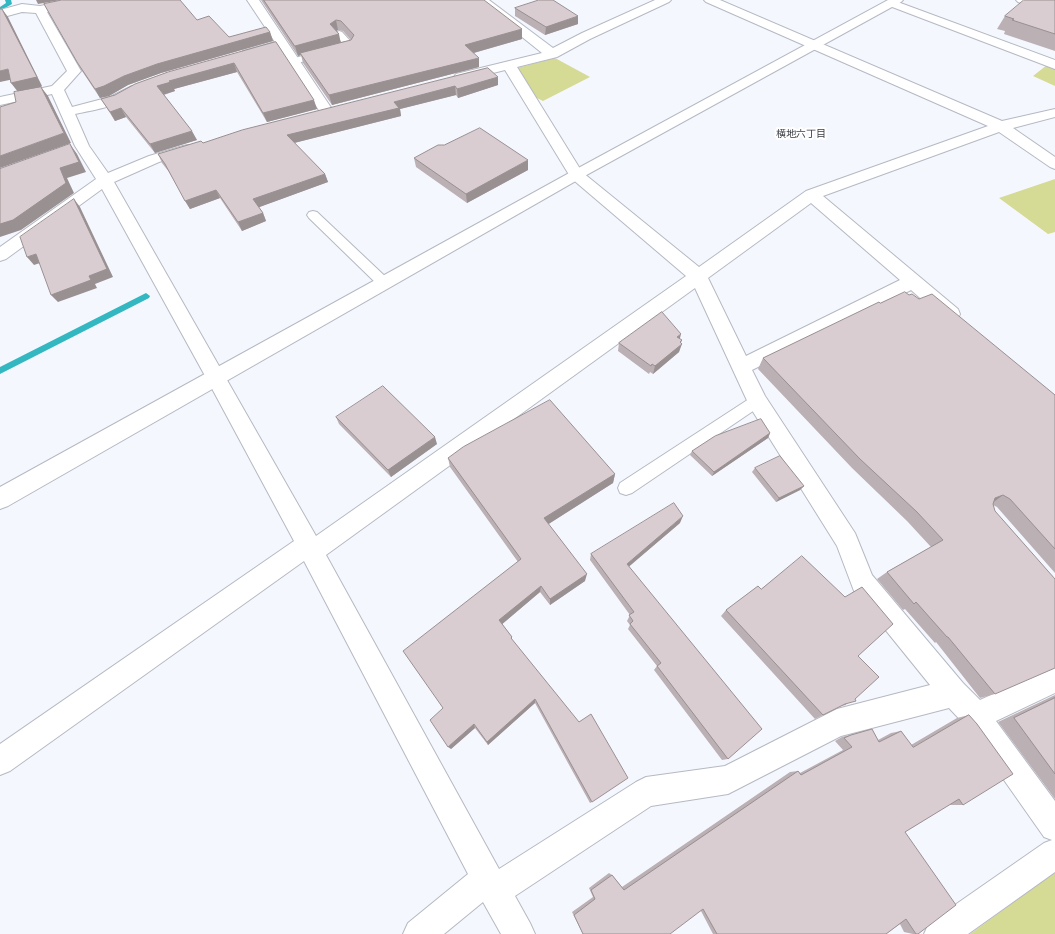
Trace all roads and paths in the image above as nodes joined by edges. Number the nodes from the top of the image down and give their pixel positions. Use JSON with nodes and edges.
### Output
{"nodes":[{"id":1,"x":84,"y":0,"type":"edge"},
{"id":2,"x":254,"y":0,"type":"edge"},
{"id":3,"x":482,"y":0,"type":"edge"},
{"id":4,"x":665,"y":0,"type":"edge"},
{"id":5,"x":710,"y":0,"type":"edge"},
{"id":6,"x":1022,"y":0,"type":"edge"},
{"id":7,"x":894,"y":1,"type":"edge"},
{"id":8,"x":21,"y":4,"type":"edge"},
{"id":9,"x":40,"y":10,"type":"junction"},
{"id":10,"x":1055,"y":10,"type":"edge"},
{"id":11,"x":0,"y":14,"type":"edge"},
{"id":12,"x":339,"y":34,"type":"edge"},
{"id":13,"x":282,"y":44,"type":"junction"},
{"id":14,"x":816,"y":45,"type":"junction"},
{"id":15,"x":552,"y":54,"type":"junction"},
{"id":16,"x":239,"y":56,"type":"edge"},
{"id":17,"x":294,"y":61,"type":"junction"},
{"id":18,"x":509,"y":65,"type":"junction"},
{"id":19,"x":1055,"y":65,"type":"edge"},
{"id":20,"x":449,"y":80,"type":"edge"},
{"id":21,"x":147,"y":84,"type":"edge"},
{"id":22,"x":57,"y":89,"type":"junction"},
{"id":23,"x":0,"y":101,"type":"edge"},
{"id":24,"x":67,"y":112,"type":"junction"},
{"id":25,"x":1055,"y":113,"type":"edge"},
{"id":26,"x":312,"y":116,"type":"edge"},
{"id":27,"x":1001,"y":126,"type":"junction"},
{"id":28,"x":82,"y":146,"type":"junction"},
{"id":29,"x":199,"y":146,"type":"edge"},
{"id":30,"x":67,"y":152,"type":"edge"},
{"id":31,"x":1055,"y":164,"type":"edge"},
{"id":32,"x":576,"y":175,"type":"junction"},
{"id":33,"x":105,"y":180,"type":"junction"},
{"id":34,"x":812,"y":195,"type":"junction"},
{"id":35,"x":313,"y":215,"type":"dead end"},
{"id":36,"x":0,"y":255,"type":"edge"},
{"id":37,"x":698,"y":276,"type":"junction"},
{"id":38,"x":913,"y":281,"type":"junction"},
{"id":39,"x":384,"y":283,"type":"junction"},
{"id":40,"x":966,"y":326,"type":"edge"},
{"id":41,"x":741,"y":367,"type":"junction"},
{"id":42,"x":216,"y":377,"type":"junction"},
{"id":43,"x":758,"y":401,"type":"junction"},
{"id":44,"x":626,"y":488,"type":"dead end"},
{"id":45,"x":0,"y":499,"type":"edge"},
{"id":46,"x":310,"y":548,"type":"junction"},
{"id":47,"x":1055,"y":679,"type":"edge"},
{"id":48,"x":953,"y":693,"type":"junction"},
{"id":49,"x":976,"y":716,"type":"junction"},
{"id":50,"x":0,"y":761,"type":"edge"},
{"id":51,"x":1055,"y":826,"type":"edge"},
{"id":52,"x":1055,"y":854,"type":"edge"},
{"id":53,"x":490,"y":884,"type":"junction"},
{"id":54,"x":419,"y":934,"type":"edge"},
{"id":55,"x":519,"y":934,"type":"edge"},
{"id":56,"x":940,"y":934,"type":"edge"}],
"edges":[{"from":1,"to":9,"type":"street"},
{"from":2,"to":13,"type":"street"},
{"from":3,"to":15,"type":"street"},
{"from":4,"to":15,"type":"street"},
{"from":5,"to":14,"type":"street"},
{"from":6,"to":10,"type":"street"},
{"from":7,"to":14,"type":"street"},
{"from":7,"to":19,"type":"street"},
{"from":8,"to":9,"type":"street"},
{"from":8,"to":11,"type":"street"},
{"from":9,"to":22,"type":"street"},
{"from":12,"to":17,"type":"lane"},
{"from":13,"to":16,"type":"street"},
{"from":13,"to":17,"type":"street"},
{"from":14,"to":27,"type":"street"},
{"from":14,"to":32,"type":"street"},
{"from":15,"to":18,"type":"street"},
{"from":17,"to":26,"type":"street"},
{"from":18,"to":20,"type":"street"},
{"from":18,"to":32,"type":"street"},
{"from":21,"to":24,"type":"street"},
{"from":22,"to":23,"type":"street"},
{"from":22,"to":24,"type":"street"},
{"from":24,"to":28,"type":"street"},
{"from":25,"to":27,"type":"street"},
{"from":27,"to":31,"type":"street"},
{"from":27,"to":34,"type":"street"},
{"from":28,"to":30,"type":"street"},
{"from":28,"to":33,"type":"street"},
{"from":29,"to":33,"type":"street"},
{"from":32,"to":37,"type":"street"},
{"from":32,"to":39,"type":"street"},
{"from":33,"to":36,"type":"street"},
{"from":33,"to":42,"type":"street"},
{"from":34,"to":37,"type":"street"},
{"from":34,"to":38,"type":"street"},
{"from":35,"to":39,"type":"lane"},
{"from":37,"to":41,"type":"street"},
{"from":37,"to":46,"type":"street"},
{"from":38,"to":40,"type":"street"},
{"from":38,"to":41,"type":"street"},
{"from":39,"to":42,"type":"street"},
{"from":41,"to":43,"type":"street"},
{"from":42,"to":45,"type":"street"},
{"from":42,"to":46,"type":"street"},
{"from":43,"to":44,"type":"lane"},
{"from":43,"to":48,"type":"street"},
{"from":46,"to":50,"type":"street"},
{"from":46,"to":53,"type":"street"},
{"from":47,"to":49,"type":"street"},
{"from":48,"to":49,"type":"street"},
{"from":48,"to":53,"type":"street"},
{"from":49,"to":51,"type":"street"},
{"from":52,"to":56,"type":"street"},
{"from":53,"to":54,"type":"street"},
{"from":53,"to":55,"type":"street"}]}
